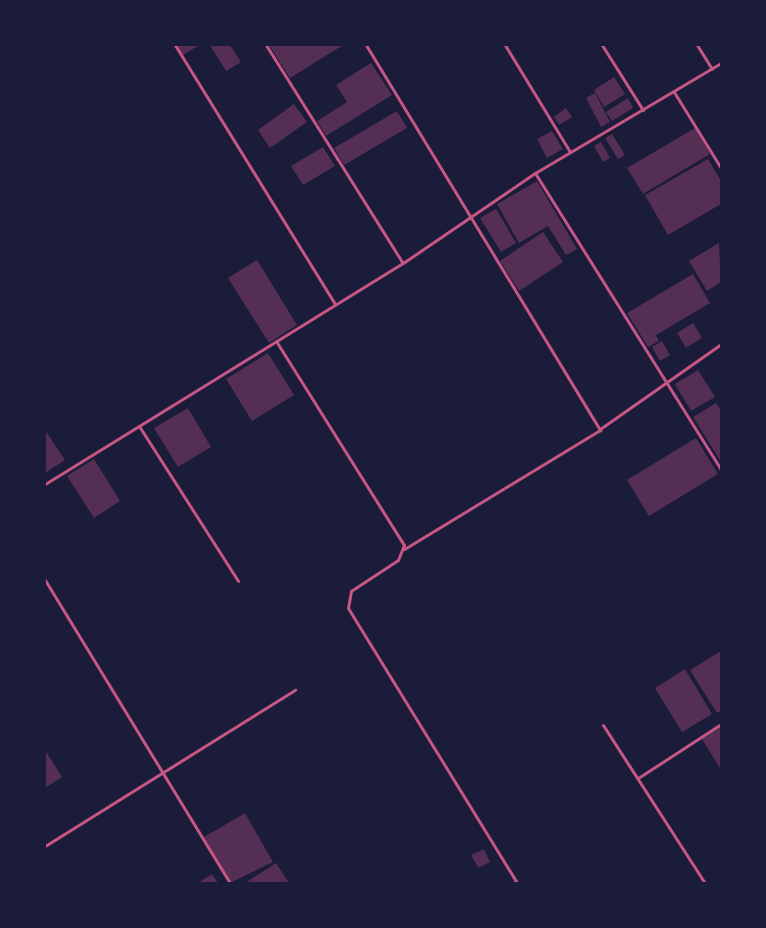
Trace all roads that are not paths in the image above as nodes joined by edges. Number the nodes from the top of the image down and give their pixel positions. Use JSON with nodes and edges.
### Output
{"nodes":[{"id":1,"x":175,"y":45,"type":"edge"},
{"id":2,"x":266,"y":45,"type":"edge"},
{"id":3,"x":366,"y":45,"type":"edge"},
{"id":4,"x":505,"y":45,"type":"edge"},
{"id":5,"x":602,"y":45,"type":"edge"},
{"id":6,"x":697,"y":45,"type":"edge"},
{"id":7,"x":721,"y":63,"type":"edge"},
{"id":8,"x":712,"y":69,"type":"junction"},
{"id":9,"x":674,"y":92,"type":"junction"},
{"id":10,"x":643,"y":110,"type":"junction"},
{"id":11,"x":570,"y":152,"type":"junction"},
{"id":12,"x":721,"y":168,"type":"edge"},
{"id":13,"x":535,"y":173,"type":"junction"},
{"id":14,"x":471,"y":213,"type":"junction"},
{"id":15,"x":403,"y":263,"type":"junction"},
{"id":16,"x":335,"y":304,"type":"junction"},
{"id":17,"x":276,"y":341,"type":"junction"},
{"id":18,"x":721,"y":344,"type":"edge"},
{"id":19,"x":667,"y":383,"type":"junction"},
{"id":20,"x":139,"y":426,"type":"junction"},
{"id":21,"x":600,"y":430,"type":"junction"},
{"id":22,"x":721,"y":470,"type":"edge"},
{"id":23,"x":45,"y":484,"type":"edge"},
{"id":24,"x":404,"y":549,"type":"junction"},
{"id":25,"x":45,"y":580,"type":"edge"},
{"id":26,"x":238,"y":581,"type":"dead end"},
{"id":27,"x":295,"y":690,"type":"dead end"},
{"id":28,"x":721,"y":724,"type":"edge"},
{"id":29,"x":603,"y":725,"type":"dead end"},
{"id":30,"x":162,"y":773,"type":"junction"},
{"id":31,"x":638,"y":778,"type":"junction"},
{"id":32,"x":45,"y":846,"type":"edge"},
{"id":33,"x":230,"y":883,"type":"edge"},
{"id":34,"x":517,"y":883,"type":"edge"},
{"id":35,"x":705,"y":883,"type":"edge"}],
"edges":[{"from":1,"to":16,"type":"lane"},
{"from":2,"to":15,"type":"lane"},
{"from":3,"to":14,"type":"lane"},
{"from":4,"to":11,"type":"lane"},
{"from":5,"to":10,"type":"lane"},
{"from":6,"to":8,"type":"lane"},
{"from":7,"to":8,"type":"lane"},
{"from":8,"to":9,"type":"lane"},
{"from":9,"to":10,"type":"lane"},
{"from":9,"to":12,"type":"lane"},
{"from":10,"to":11,"type":"lane"},
{"from":11,"to":13,"type":"lane"},
{"from":13,"to":14,"type":"lane"},
{"from":13,"to":19,"type":"lane"},
{"from":14,"to":15,"type":"lane"},
{"from":14,"to":21,"type":"lane"},
{"from":15,"to":16,"type":"lane"},
{"from":16,"to":17,"type":"lane"},
{"from":17,"to":20,"type":"lane"},
{"from":17,"to":24,"type":"lane"},
{"from":18,"to":19,"type":"lane"},
{"from":19,"to":21,"type":"lane"},
{"from":19,"to":22,"type":"lane"},
{"from":20,"to":23,"type":"lane"},
{"from":20,"to":26,"type":"lane"},
{"from":21,"to":24,"type":"lane"},
{"from":24,"to":34,"type":"lane"},
{"from":25,"to":30,"type":"lane"},
{"from":27,"to":30,"type":"lane"},
{"from":28,"to":31,"type":"lane"},
{"from":29,"to":31,"type":"lane"},
{"from":30,"to":32,"type":"lane"},
{"from":30,"to":33,"type":"lane"},
{"from":31,"to":35,"type":"lane"}]}
